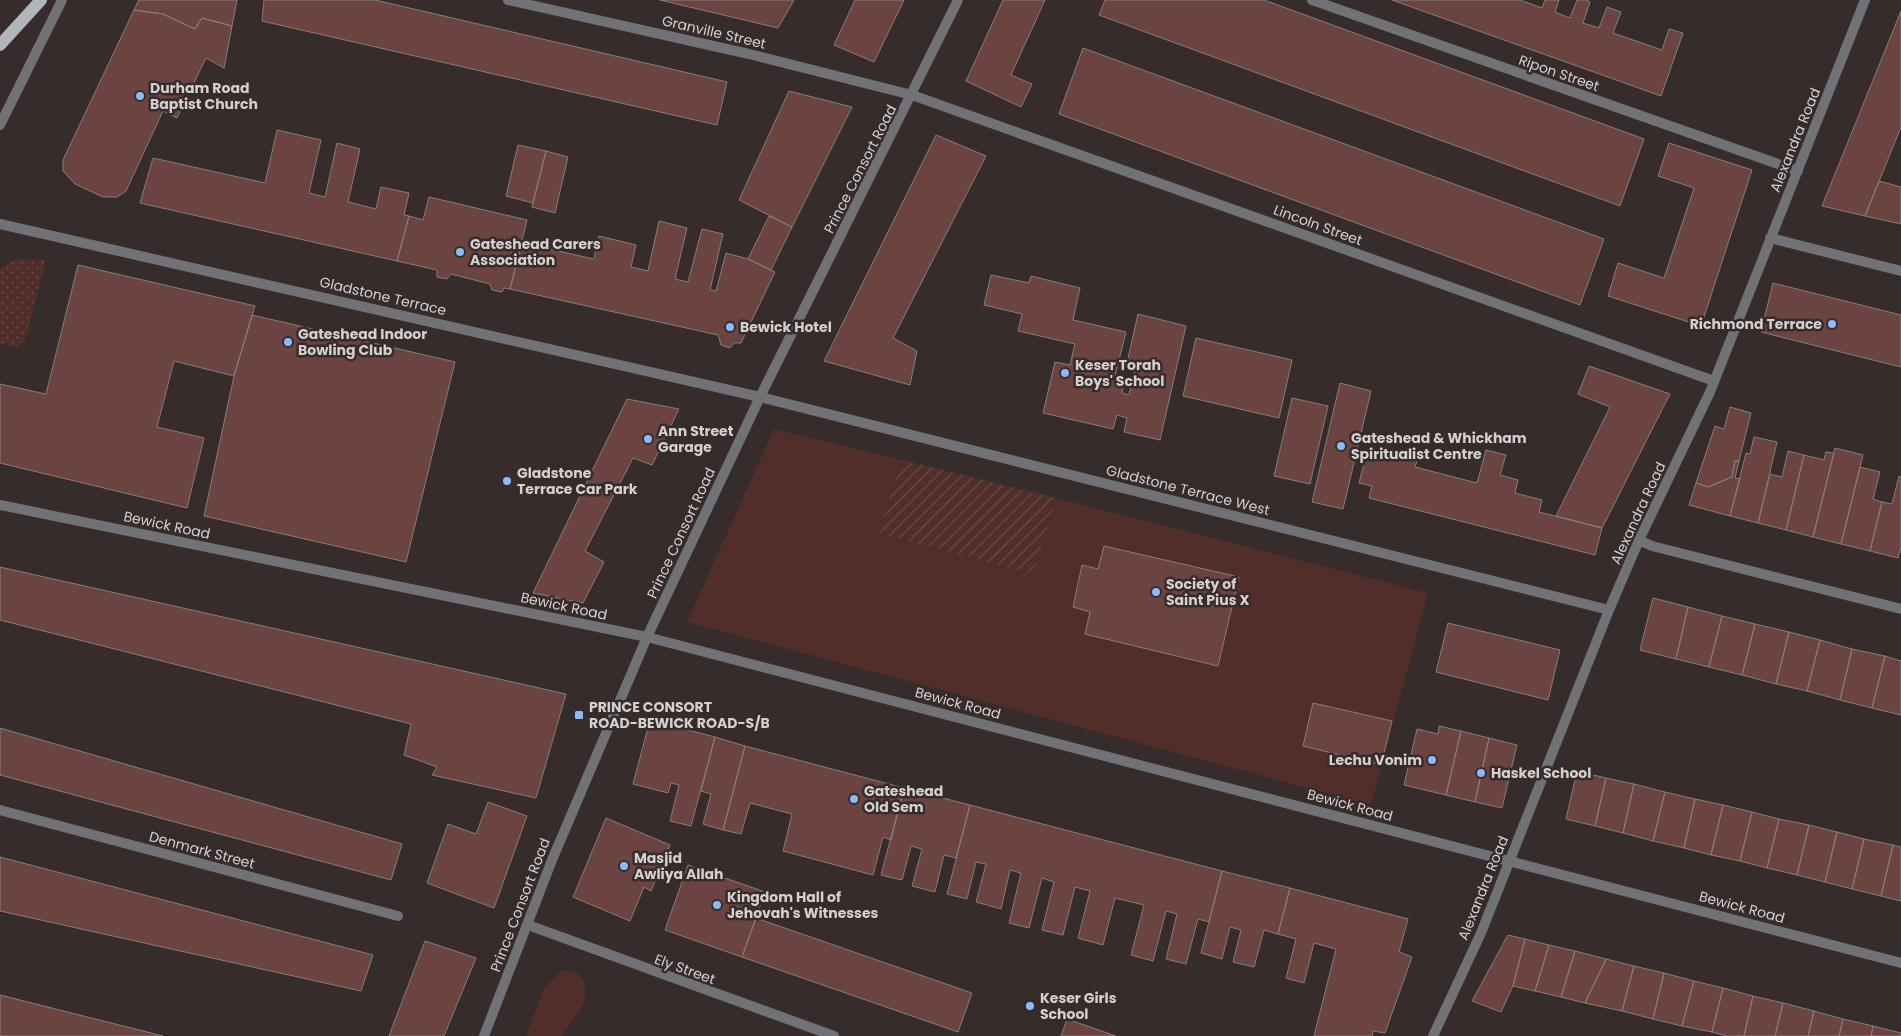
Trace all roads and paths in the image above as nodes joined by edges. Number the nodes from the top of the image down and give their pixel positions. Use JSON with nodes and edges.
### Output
{"nodes":[{"id":1,"x":41,"y":0,"type":"edge"},
{"id":2,"x":62,"y":0,"type":"edge"},
{"id":3,"x":508,"y":0,"type":"edge"},
{"id":4,"x":958,"y":0,"type":"edge"},
{"id":5,"x":1312,"y":0,"type":"edge"},
{"id":6,"x":1865,"y":0,"type":"edge"},
{"id":7,"x":0,"y":46,"type":"edge"},
{"id":8,"x":912,"y":95,"type":"junction"},
{"id":9,"x":0,"y":125,"type":"edge"},
{"id":10,"x":1798,"y":171,"type":"junction"},
{"id":11,"x":0,"y":224,"type":"edge"},
{"id":12,"x":1770,"y":238,"type":"junction"},
{"id":13,"x":1901,"y":271,"type":"edge"},
{"id":14,"x":1714,"y":381,"type":"junction"},
{"id":15,"x":760,"y":397,"type":"junction"},
{"id":16,"x":0,"y":505,"type":"edge"},
{"id":17,"x":1639,"y":540,"type":"junction"},
{"id":18,"x":1901,"y":609,"type":"edge"},
{"id":19,"x":1609,"y":610,"type":"junction"},
{"id":20,"x":647,"y":637,"type":"junction"},
{"id":21,"x":0,"y":810,"type":"edge"},
{"id":22,"x":1510,"y":862,"type":"junction"},
{"id":23,"x":398,"y":916,"type":"dead end"},
{"id":24,"x":528,"y":925,"type":"junction"},
{"id":25,"x":1901,"y":963,"type":"edge"},
{"id":26,"x":484,"y":1036,"type":"edge"},
{"id":27,"x":834,"y":1036,"type":"edge"},
{"id":28,"x":1433,"y":1036,"type":"edge"}],
"edges":[{"from":1,"to":7,"type":"main road"},
{"from":2,"to":9,"type":"street"},
{"from":3,"to":8,"type":"street","name":"Granville Street"},
{"from":4,"to":8,"type":"street","name":"Prince Consort Road"},
{"from":5,"to":10,"type":"street","name":"Ripon Street"},
{"from":6,"to":10,"type":"street","name":"Alexandra Road"},
{"from":8,"to":14,"type":"street","name":"Lincoln Street"},
{"from":8,"to":15,"type":"street","name":"Prince Consort Road"},
{"from":10,"to":12,"type":"street","name":"Alexandra Road"},
{"from":11,"to":15,"type":"street","name":"Gladstone Terrace"},
{"from":12,"to":13,"type":"street"},
{"from":12,"to":14,"type":"street","name":"Alexandra Road"},
{"from":14,"to":17,"type":"street","name":"Alexandra Road"},
{"from":15,"to":19,"type":"street","name":"Gladstone Terrace West"},
{"from":15,"to":20,"type":"street","name":"Prince Consort Road"},
{"from":16,"to":20,"type":"street","name":"Bewick Road"},
{"from":17,"to":18,"type":"street"},
{"from":17,"to":19,"type":"street","name":"Alexandra Road"},
{"from":19,"to":22,"type":"street","name":"Alexandra Road"},
{"from":20,"to":22,"type":"street","name":"Bewick Road"},
{"from":20,"to":24,"type":"street","name":"Prince Consort Road"},
{"from":21,"to":23,"type":"street","name":"Denmark Street"},
{"from":22,"to":25,"type":"street","name":"Bewick Road"},
{"from":22,"to":28,"type":"street","name":"Alexandra Road"},
{"from":24,"to":26,"type":"street","name":"Prince Consort Road"},
{"from":24,"to":27,"type":"street","name":"Ely Street"}]}
